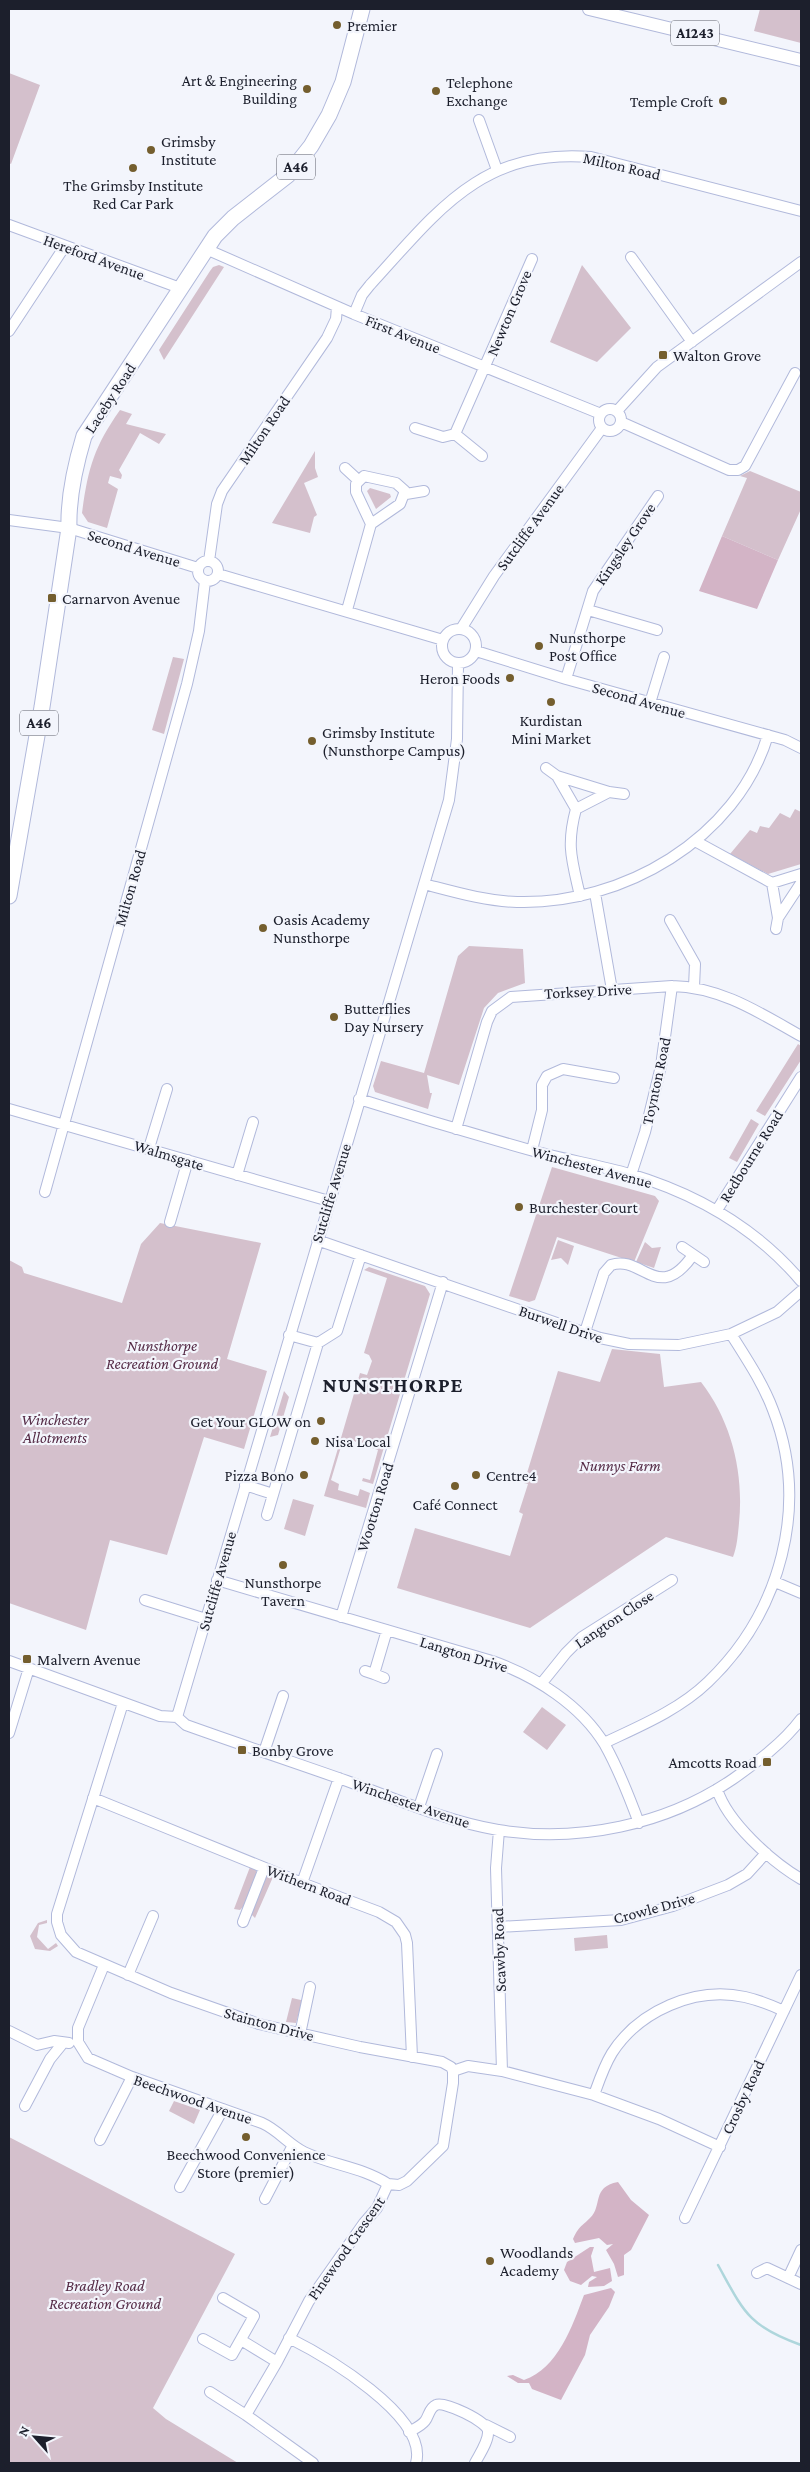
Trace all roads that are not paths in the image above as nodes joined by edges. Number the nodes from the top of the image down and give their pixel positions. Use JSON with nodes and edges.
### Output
{"nodes":[{"id":1,"x":362,"y":9,"type":"edge"},
{"id":2,"x":370,"y":9,"type":"edge"},
{"id":3,"x":589,"y":9,"type":"edge"},
{"id":4,"x":350,"y":58,"type":"junction"},
{"id":5,"x":801,"y":60,"type":"edge"},
{"id":6,"x":479,"y":120,"type":"dead end"},
{"id":7,"x":497,"y":170,"type":"junction"},
{"id":8,"x":801,"y":211,"type":"edge"},
{"id":9,"x":9,"y":225,"type":"edge"},
{"id":10,"x":64,"y":246,"type":"junction"},
{"id":11,"x":206,"y":249,"type":"junction"},
{"id":12,"x":631,"y":257,"type":"dead end"},
{"id":13,"x":532,"y":259,"type":"dead end"},
{"id":14,"x":801,"y":262,"type":"edge"},
{"id":15,"x":180,"y":288,"type":"junction"},
{"id":16,"x":337,"y":307,"type":"junction"},
{"id":17,"x":354,"y":314,"type":"junction"},
{"id":18,"x":9,"y":331,"type":"edge"},
{"id":19,"x":692,"y":342,"type":"junction"},
{"id":20,"x":486,"y":367,"type":"junction"},
{"id":21,"x":794,"y":374,"type":"dead end"},
{"id":22,"x":617,"y":411,"type":"junction"},
{"id":23,"x":601,"y":414,"type":"junction"},
{"id":24,"x":621,"y":422,"type":"junction"},
{"id":25,"x":415,"y":428,"type":"dead end"},
{"id":26,"x":602,"y":428,"type":"junction"},
{"id":27,"x":455,"y":434,"type":"junction"},
{"id":28,"x":482,"y":456,"type":"dead end"},
{"id":29,"x":345,"y":468,"type":"dead end"},
{"id":30,"x":358,"y":480,"type":"junction"},
{"id":31,"x":424,"y":491,"type":"dead end"},
{"id":32,"x":406,"y":494,"type":"junction"},
{"id":33,"x":658,"y":496,"type":"dead end"},
{"id":34,"x":9,"y":520,"type":"edge"},
{"id":35,"x":371,"y":524,"type":"junction"},
{"id":36,"x":69,"y":528,"type":"junction"},
{"id":37,"x":209,"y":561,"type":"junction"},
{"id":38,"x":198,"y":568,"type":"junction"},
{"id":39,"x":218,"y":574,"type":"junction"},
{"id":40,"x":205,"y":581,"type":"junction"},
{"id":41,"x":347,"y":610,"type":"junction"},
{"id":42,"x":588,"y":610,"type":"junction"},
{"id":43,"x":461,"y":629,"type":"junction"},
{"id":44,"x":658,"y":630,"type":"dead end"},
{"id":45,"x":443,"y":640,"type":"junction"},
{"id":46,"x":476,"y":651,"type":"junction"},
{"id":47,"x":664,"y":657,"type":"dead end"},
{"id":48,"x":458,"y":664,"type":"junction"},
{"id":49,"x":566,"y":679,"type":"junction"},
{"id":50,"x":650,"y":703,"type":"junction"},
{"id":51,"x":768,"y":735,"type":"junction"},
{"id":52,"x":801,"y":748,"type":"edge"},
{"id":53,"x":546,"y":768,"type":"dead end"},
{"id":54,"x":557,"y":776,"type":"junction"},
{"id":55,"x":609,"y":792,"type":"junction"},
{"id":56,"x":624,"y":794,"type":"dead end"},
{"id":57,"x":576,"y":810,"type":"junction"},
{"id":58,"x":695,"y":842,"type":"junction"},
{"id":59,"x":801,"y":874,"type":"edge"},
{"id":60,"x":772,"y":883,"type":"junction"},
{"id":61,"x":801,"y":883,"type":"edge"},
{"id":62,"x":424,"y":884,"type":"junction"},
{"id":63,"x":595,"y":892,"type":"junction"},
{"id":64,"x":9,"y":896,"type":"edge"},
{"id":65,"x":580,"y":896,"type":"junction"},
{"id":66,"x":778,"y":918,"type":"junction"},
{"id":67,"x":670,"y":920,"type":"dead end"},
{"id":68,"x":776,"y":929,"type":"dead end"},
{"id":69,"x":672,"y":986,"type":"junction"},
{"id":70,"x":694,"y":987,"type":"junction"},
{"id":71,"x":612,"y":990,"type":"junction"},
{"id":72,"x":801,"y":1036,"type":"edge"},
{"id":73,"x":801,"y":1077,"type":"edge"},
{"id":74,"x":614,"y":1078,"type":"dead end"},
{"id":75,"x":167,"y":1089,"type":"dead end"},
{"id":76,"x":359,"y":1099,"type":"junction"},
{"id":77,"x":9,"y":1109,"type":"edge"},
{"id":78,"x":253,"y":1122,"type":"dead end"},
{"id":79,"x":64,"y":1124,"type":"junction"},
{"id":80,"x":456,"y":1129,"type":"junction"},
{"id":81,"x":149,"y":1148,"type":"junction"},
{"id":82,"x":532,"y":1150,"type":"junction"},
{"id":83,"x":188,"y":1160,"type":"junction"},
{"id":84,"x":236,"y":1175,"type":"junction"},
{"id":85,"x":631,"y":1175,"type":"junction"},
{"id":86,"x":45,"y":1192,"type":"dead end"},
{"id":87,"x":329,"y":1200,"type":"junction"},
{"id":88,"x":717,"y":1210,"type":"junction"},
{"id":89,"x":170,"y":1222,"type":"dead end"},
{"id":90,"x":317,"y":1240,"type":"junction"},
{"id":91,"x":682,"y":1247,"type":"dead end"},
{"id":92,"x":361,"y":1255,"type":"junction"},
{"id":93,"x":693,"y":1255,"type":"junction"},
{"id":94,"x":704,"y":1262,"type":"dead end"},
{"id":95,"x":801,"y":1281,"type":"edge"},
{"id":96,"x":443,"y":1282,"type":"junction"},
{"id":97,"x":801,"y":1291,"type":"edge"},
{"id":98,"x":585,"y":1332,"type":"junction"},
{"id":99,"x":731,"y":1334,"type":"junction"},
{"id":100,"x":289,"y":1335,"type":"junction"},
{"id":101,"x":318,"y":1343,"type":"junction"},
{"id":102,"x":245,"y":1485,"type":"junction"},
{"id":103,"x":273,"y":1494,"type":"junction"},
{"id":104,"x":267,"y":1515,"type":"dead end"},
{"id":105,"x":217,"y":1580,"type":"junction"},
{"id":106,"x":672,"y":1580,"type":"dead end"},
{"id":107,"x":775,"y":1582,"type":"junction"},
{"id":108,"x":801,"y":1593,"type":"edge"},
{"id":109,"x":145,"y":1600,"type":"dead end"},
{"id":110,"x":341,"y":1617,"type":"junction"},
{"id":111,"x":206,"y":1619,"type":"junction"},
{"id":112,"x":387,"y":1630,"type":"junction"},
{"id":113,"x":9,"y":1661,"type":"edge"},
{"id":114,"x":29,"y":1668,"type":"junction"},
{"id":115,"x":374,"y":1674,"type":"dead end"},
{"id":116,"x":541,"y":1684,"type":"junction"},
{"id":117,"x":283,"y":1696,"type":"dead end"},
{"id":118,"x":123,"y":1702,"type":"junction"},
{"id":119,"x":177,"y":1717,"type":"junction"},
{"id":120,"x":801,"y":1719,"type":"edge"},
{"id":121,"x":9,"y":1733,"type":"edge"},
{"id":122,"x":604,"y":1743,"type":"junction"},
{"id":123,"x":264,"y":1752,"type":"junction"},
{"id":124,"x":437,"y":1754,"type":"dead end"},
{"id":125,"x":339,"y":1778,"type":"junction"},
{"id":126,"x":717,"y":1789,"type":"junction"},
{"id":127,"x":93,"y":1798,"type":"junction"},
{"id":128,"x":419,"y":1807,"type":"junction"},
{"id":129,"x":639,"y":1823,"type":"junction"},
{"id":130,"x":499,"y":1830,"type":"junction"},
{"id":131,"x":766,"y":1853,"type":"junction"},
{"id":132,"x":264,"y":1868,"type":"junction"},
{"id":133,"x":801,"y":1879,"type":"edge"},
{"id":134,"x":302,"y":1883,"type":"junction"},
{"id":135,"x":152,"y":1916,"type":"dead end"},
{"id":136,"x":242,"y":1922,"type":"dead end"},
{"id":137,"x":498,"y":1927,"type":"junction"},
{"id":138,"x":104,"y":1965,"type":"junction"},
{"id":139,"x":128,"y":1975,"type":"junction"},
{"id":140,"x":801,"y":1975,"type":"edge"},
{"id":141,"x":310,"y":1987,"type":"dead end"},
{"id":142,"x":784,"y":2011,"type":"junction"},
{"id":143,"x":9,"y":2031,"type":"edge"},
{"id":144,"x":300,"y":2034,"type":"junction"},
{"id":145,"x":78,"y":2042,"type":"junction"},
{"id":146,"x":63,"y":2043,"type":"junction"},
{"id":147,"x":412,"y":2057,"type":"junction"},
{"id":148,"x":453,"y":2071,"type":"junction"},
{"id":149,"x":502,"y":2071,"type":"junction"},
{"id":150,"x":132,"y":2077,"type":"junction"},
{"id":151,"x":594,"y":2095,"type":"junction"},
{"id":152,"x":25,"y":2106,"type":"dead end"},
{"id":153,"x":223,"y":2109,"type":"junction"},
{"id":154,"x":100,"y":2140,"type":"dead end"},
{"id":155,"x":293,"y":2145,"type":"junction"},
{"id":156,"x":720,"y":2147,"type":"junction"},
{"id":157,"x":388,"y":2184,"type":"junction"},
{"id":158,"x":180,"y":2187,"type":"dead end"},
{"id":159,"x":265,"y":2199,"type":"dead end"},
{"id":160,"x":685,"y":2218,"type":"dead end"},
{"id":161,"x":801,"y":2250,"type":"edge"},
{"id":162,"x":757,"y":2272,"type":"dead end"},
{"id":163,"x":788,"y":2278,"type":"junction"},
{"id":164,"x":801,"y":2284,"type":"edge"},
{"id":165,"x":223,"y":2298,"type":"dead end"},
{"id":166,"x":289,"y":2338,"type":"junction"},
{"id":167,"x":204,"y":2339,"type":"dead end"},
{"id":168,"x":241,"y":2340,"type":"junction"},
{"id":169,"x":278,"y":2362,"type":"junction"},
{"id":170,"x":210,"y":2392,"type":"dead end"},
{"id":171,"x":246,"y":2414,"type":"junction"},
{"id":172,"x":486,"y":2425,"type":"junction"},
{"id":173,"x":409,"y":2432,"type":"junction"},
{"id":174,"x":510,"y":2437,"type":"dead end"},
{"id":175,"x":313,"y":2463,"type":"edge"},
{"id":176,"x":416,"y":2463,"type":"edge"},
{"id":177,"x":475,"y":2463,"type":"edge"}],
"edges":[{"from":1,"to":4,"type":"highway","name":"Laceby Road","number":"A46"},
{"from":2,"to":4,"type":"highway","name":"Laceby Road","number":"A46"},
{"from":3,"to":5,"type":"main road","number":"A1243"},
{"from":4,"to":11,"type":"highway","name":"Laceby Road","number":"A46"},
{"from":6,"to":7,"type":"street"},
{"from":7,"to":8,"type":"street","name":"Milton Road"},
{"from":7,"to":17,"type":"street","name":"Milton Road"},
{"from":9,"to":10,"type":"street","name":"Hereford Avenue"},
{"from":10,"to":15,"type":"street","name":"Hereford Avenue"},
{"from":10,"to":18,"type":"street"},
{"from":11,"to":15,"type":"highway","name":"Laceby Road","number":"A46"},
{"from":11,"to":16,"type":"street","name":"First Avenue"},
{"from":12,"to":19,"type":"street"},
{"from":13,"to":20,"type":"street","name":"Newton Grove"},
{"from":14,"to":19,"type":"street"},
{"from":15,"to":36,"type":"highway","name":"Laceby Road","number":"A46"},
{"from":16,"to":17,"type":"street","name":"First Avenue"},
{"from":16,"to":37,"type":"street","name":"Milton Road"},
{"from":17,"to":20,"type":"street","name":"First Avenue"},
{"from":19,"to":22,"type":"street"},
{"from":20,"to":23,"type":"street","name":"First Avenue"},
{"from":20,"to":27,"type":"street","name":"Newton Grove"},
{"from":21,"to":24,"type":"street"},
{"from":22,"to":23,"type":"street"},
{"from":22,"to":24,"type":"street"},
{"from":23,"to":26,"type":"street"},
{"from":24,"to":26,"type":"street"},
{"from":25,"to":27,"type":"street"},
{"from":26,"to":43,"type":"street","name":"Sutcliffe Avenue"},
{"from":27,"to":28,"type":"street"},
{"from":29,"to":30,"type":"street"},
{"from":30,"to":32,"type":"street"},
{"from":30,"to":35,"type":"street"},
{"from":31,"to":32,"type":"street"},
{"from":32,"to":35,"type":"street"},
{"from":33,"to":42,"type":"street","name":"Kingsley Grove"},
{"from":34,"to":36,"type":"street"},
{"from":35,"to":41,"type":"street"},
{"from":36,"to":38,"type":"street","name":"Second Avenue"},
{"from":36,"to":64,"type":"highway","name":"Laceby Road","number":"A46"},
{"from":37,"to":38,"type":"street"},
{"from":37,"to":39,"type":"street"},
{"from":38,"to":40,"type":"street"},
{"from":39,"to":40,"type":"street"},
{"from":39,"to":41,"type":"street"},
{"from":40,"to":79,"type":"street","name":"Milton Road"},
{"from":41,"to":45,"type":"street"},
{"from":42,"to":44,"type":"street"},
{"from":42,"to":49,"type":"street","name":"Kingsley Grove"},
{"from":43,"to":45,"type":"street"},
{"from":43,"to":46,"type":"street"},
{"from":45,"to":48,"type":"street"},
{"from":46,"to":48,"type":"street"},
{"from":46,"to":49,"type":"street","name":"Second Avenue"},
{"from":47,"to":50,"type":"street"},
{"from":48,"to":62,"type":"street","name":"Sutcliffe Avenue"},
{"from":49,"to":50,"type":"street","name":"Second Avenue"},
{"from":50,"to":51,"type":"street","name":"Second Avenue"},
{"from":51,"to":52,"type":"street","name":"Second Avenue"},
{"from":51,"to":58,"type":"street"},
{"from":53,"to":54,"type":"street"},
{"from":54,"to":55,"type":"street"},
{"from":54,"to":57,"type":"street"},
{"from":55,"to":56,"type":"street"},
{"from":55,"to":57,"type":"street"},
{"from":57,"to":65,"type":"street"},
{"from":58,"to":60,"type":"street"},
{"from":58,"to":63,"type":"street"},
{"from":59,"to":60,"type":"street"},
{"from":60,"to":66,"type":"street"},
{"from":61,"to":66,"type":"street"},
{"from":62,"to":65,"type":"street"},
{"from":62,"to":76,"type":"street","name":"Sutcliffe Avenue"},
{"from":63,"to":65,"type":"street"},
{"from":63,"to":71,"type":"street"},
{"from":66,"to":68,"type":"street"},
{"from":67,"to":70,"type":"street"},
{"from":69,"to":70,"type":"street","name":"Torksey Drive"},
{"from":69,"to":71,"type":"street","name":"Torksey Drive"},
{"from":69,"to":85,"type":"street","name":"Toynton Road"},
{"from":70,"to":72,"type":"street","name":"Torksey Drive"},
{"from":71,"to":80,"type":"street","name":"Torksey Drive"},
{"from":73,"to":88,"type":"street","name":"Redbourne Road"},
{"from":74,"to":82,"type":"street"},
{"from":75,"to":81,"type":"street"},
{"from":76,"to":80,"type":"street","name":"Winchester Avenue"},
{"from":76,"to":87,"type":"street","name":"Sutcliffe Avenue"},
{"from":77,"to":79,"type":"street","name":"Walmsgate"},
{"from":78,"to":84,"type":"street"},
{"from":79,"to":81,"type":"street","name":"Walmsgate"},
{"from":79,"to":86,"type":"street","name":"Milton Road"},
{"from":80,"to":82,"type":"street","name":"Winchester Avenue"},
{"from":81,"to":83,"type":"street","name":"Walmsgate"},
{"from":82,"to":85,"type":"street","name":"Winchester Avenue"},
{"from":83,"to":84,"type":"street","name":"Walmsgate"},
{"from":83,"to":89,"type":"street"},
{"from":84,"to":87,"type":"street","name":"Walmsgate"},
{"from":85,"to":88,"type":"street","name":"Winchester Avenue"},
{"from":87,"to":90,"type":"street","name":"Sutcliffe Avenue"},
{"from":88,"to":95,"type":"street","name":"Winchester Avenue"},
{"from":90,"to":92,"type":"street","name":"Burwell Drive"},
{"from":90,"to":100,"type":"street","name":"Sutcliffe Avenue"},
{"from":91,"to":93,"type":"street"},
{"from":92,"to":96,"type":"street","name":"Burwell Drive"},
{"from":92,"to":101,"type":"street"},
{"from":93,"to":94,"type":"street"},
{"from":93,"to":98,"type":"street"},
{"from":96,"to":98,"type":"street","name":"Burwell Drive"},
{"from":96,"to":110,"type":"street","name":"Wootton Road"},
{"from":97,"to":99,"type":"street","name":"Burwell Drive"},
{"from":98,"to":99,"type":"street","name":"Burwell Drive"},
{"from":99,"to":107,"type":"street"},
{"from":100,"to":101,"type":"street"},
{"from":100,"to":102,"type":"street","name":"Sutcliffe Avenue"},
{"from":101,"to":103,"type":"street"},
{"from":102,"to":103,"type":"street"},
{"from":102,"to":105,"type":"street","name":"Sutcliffe Avenue"},
{"from":103,"to":104,"type":"street"},
{"from":105,"to":110,"type":"street","name":"Langton Drive"},
{"from":105,"to":111,"type":"street","name":"Sutcliffe Avenue"},
{"from":106,"to":116,"type":"street","name":"Langton Close"},
{"from":107,"to":108,"type":"street"},
{"from":107,"to":122,"type":"street"},
{"from":109,"to":111,"type":"street"},
{"from":110,"to":112,"type":"street","name":"Langton Drive"},
{"from":111,"to":119,"type":"street","name":"Sutcliffe Avenue"},
{"from":112,"to":115,"type":"street"},
{"from":112,"to":116,"type":"street","name":"Langton Drive"},
{"from":113,"to":114,"type":"street","name":"Winchester Avenue"},
{"from":114,"to":118,"type":"street","name":"Winchester Avenue"},
{"from":114,"to":121,"type":"street"},
{"from":116,"to":122,"type":"street","name":"Langton Drive"},
{"from":117,"to":123,"type":"street"},
{"from":118,"to":119,"type":"street","name":"Winchester Avenue"},
{"from":118,"to":127,"type":"street","name":"Stainton Drive"},
{"from":119,"to":123,"type":"street","name":"Winchester Avenue"},
{"from":120,"to":126,"type":"street","name":"Winchester Avenue"},
{"from":122,"to":129,"type":"street","name":"Langton Drive"},
{"from":123,"to":125,"type":"street","name":"Winchester Avenue"},
{"from":124,"to":128,"type":"street"},
{"from":125,"to":128,"type":"street","name":"Winchester Avenue"},
{"from":125,"to":134,"type":"street"},
{"from":126,"to":129,"type":"street","name":"Winchester Avenue"},
{"from":126,"to":131,"type":"street"},
{"from":127,"to":132,"type":"street","name":"Withern Road"},
{"from":127,"to":138,"type":"street","name":"Stainton Drive"},
{"from":128,"to":130,"type":"street","name":"Winchester Avenue"},
{"from":129,"to":130,"type":"street","name":"Winchester Avenue"},
{"from":130,"to":137,"type":"street","name":"Scawby Road"},
{"from":131,"to":133,"type":"street"},
{"from":131,"to":137,"type":"street","name":"Crowle Drive"},
{"from":132,"to":134,"type":"street","name":"Withern Road"},
{"from":132,"to":136,"type":"street"},
{"from":134,"to":147,"type":"street","name":"Withern Road"},
{"from":135,"to":139,"type":"street"},
{"from":137,"to":149,"type":"street","name":"Scawby Road"},
{"from":138,"to":139,"type":"street","name":"Stainton Drive"},
{"from":138,"to":145,"type":"street"},
{"from":139,"to":144,"type":"street","name":"Stainton Drive"},
{"from":140,"to":142,"type":"street","name":"Crosby Road"},
{"from":141,"to":144,"type":"street"},
{"from":142,"to":151,"type":"street"},
{"from":142,"to":156,"type":"street","name":"Crosby Road"},
{"from":143,"to":146,"type":"street"},
{"from":144,"to":147,"type":"street","name":"Stainton Drive"},
{"from":145,"to":146,"type":"street"},
{"from":145,"to":150,"type":"street","name":"Beechwood Avenue"},
{"from":146,"to":152,"type":"street"},
{"from":147,"to":148,"type":"street","name":"Stainton Drive"},
{"from":148,"to":149,"type":"street"},
{"from":148,"to":157,"type":"street","name":"Pinewood Crescent"},
{"from":149,"to":151,"type":"street"},
{"from":150,"to":153,"type":"street","name":"Beechwood Avenue"},
{"from":150,"to":154,"type":"street"},
{"from":151,"to":156,"type":"street"},
{"from":153,"to":155,"type":"street","name":"Beechwood Avenue"},
{"from":153,"to":158,"type":"street"},
{"from":155,"to":157,"type":"street","name":"Beechwood Avenue"},
{"from":155,"to":159,"type":"street"},
{"from":156,"to":160,"type":"street","name":"Crosby Road"},
{"from":157,"to":166,"type":"street","name":"Pinewood Crescent"},
{"from":161,"to":163,"type":"street"},
{"from":162,"to":163,"type":"street"},
{"from":163,"to":164,"type":"street"},
{"from":165,"to":168,"type":"street"},
{"from":166,"to":169,"type":"street","name":"Pinewood Crescent"},
{"from":166,"to":173,"type":"street"},
{"from":167,"to":168,"type":"street"},
{"from":168,"to":169,"type":"street"},
{"from":169,"to":171,"type":"street","name":"Pinewood Crescent"},
{"from":170,"to":171,"type":"street"},
{"from":171,"to":175,"type":"street"},
{"from":172,"to":173,"type":"street"},
{"from":172,"to":174,"type":"street"},
{"from":172,"to":177,"type":"street"},
{"from":173,"to":176,"type":"street"}]}
